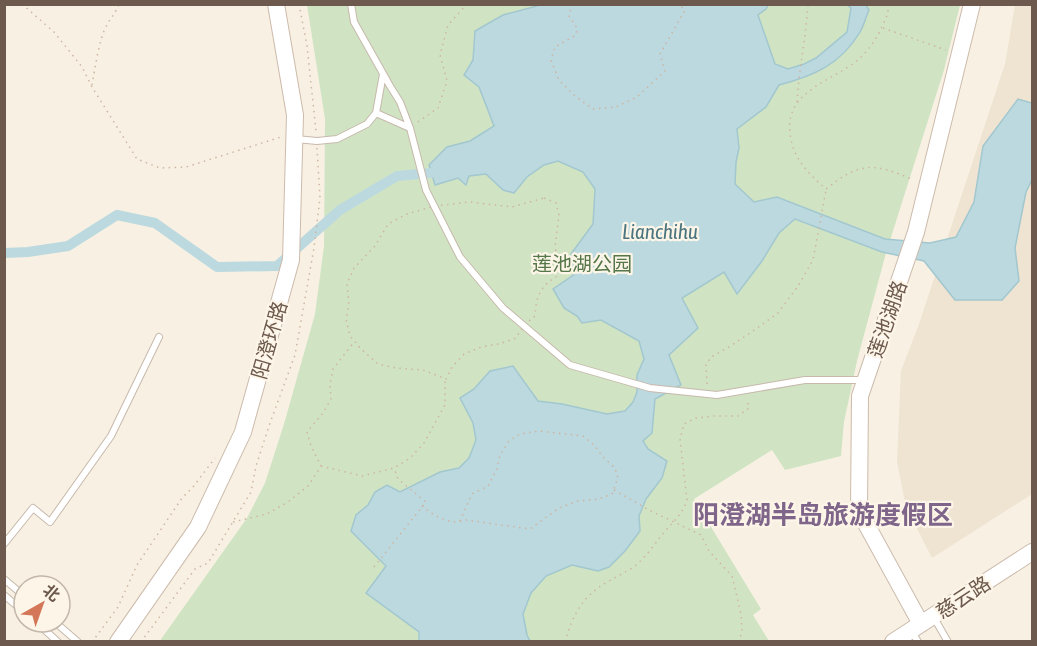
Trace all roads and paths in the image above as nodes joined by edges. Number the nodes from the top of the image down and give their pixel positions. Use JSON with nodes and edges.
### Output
{"nodes":[{"id":1,"x":22,"y":4,"type":"edge"},
{"id":2,"x":119,"y":4,"type":"edge"},
{"id":3,"x":276,"y":4,"type":"edge"},
{"id":4,"x":299,"y":4,"type":"edge"},
{"id":5,"x":351,"y":4,"type":"edge"},
{"id":6,"x":467,"y":4,"type":"edge"},
{"id":7,"x":572,"y":4,"type":"edge"},
{"id":8,"x":678,"y":4,"type":"edge"},
{"id":9,"x":808,"y":4,"type":"edge"},
{"id":10,"x":888,"y":4,"type":"edge"},
{"id":11,"x":972,"y":4,"type":"edge"},
{"id":12,"x":882,"y":28,"type":"junction"},
{"id":13,"x":959,"y":54,"type":"junction"},
{"id":14,"x":383,"y":74,"type":"junction"},
{"id":15,"x":92,"y":87,"type":"junction"},
{"id":16,"x":797,"y":102,"type":"junction"},
{"id":17,"x":376,"y":113,"type":"junction"},
{"id":18,"x":410,"y":128,"type":"junction"},
{"id":19,"x":294,"y":139,"type":"junction"},
{"id":20,"x":317,"y":141,"type":"junction"},
{"id":21,"x":928,"y":185,"type":"junction"},
{"id":22,"x":826,"y":189,"type":"junction"},
{"id":23,"x":435,"y":206,"type":"junction"},
{"id":24,"x":524,"y":325,"type":"junction"},
{"id":25,"x":159,"y":337,"type":"dead end"},
{"id":26,"x":355,"y":342,"type":"junction"},
{"id":27,"x":446,"y":379,"type":"junction"},
{"id":28,"x":866,"y":380,"type":"junction"},
{"id":29,"x":746,"y":390,"type":"junction"},
{"id":30,"x":707,"y":394,"type":"junction"},
{"id":31,"x":218,"y":452,"type":"dead end"},
{"id":32,"x":321,"y":466,"type":"junction"},
{"id":33,"x":394,"y":468,"type":"junction"},
{"id":34,"x":614,"y":490,"type":"junction"},
{"id":35,"x":422,"y":506,"type":"junction"},
{"id":36,"x":233,"y":522,"type":"junction"},
{"id":37,"x":459,"y":522,"type":"junction"},
{"id":38,"x":673,"y":522,"type":"junction"},
{"id":39,"x":4,"y":544,"type":"edge"},
{"id":40,"x":1032,"y":552,"type":"edge"},
{"id":41,"x":374,"y":567,"type":"dead end"},
{"id":42,"x":921,"y":628,"type":"edge"},
{"id":43,"x":92,"y":642,"type":"edge"},
{"id":44,"x":118,"y":642,"type":"edge"},
{"id":45,"x":141,"y":642,"type":"edge"},
{"id":46,"x":565,"y":642,"type":"edge"},
{"id":47,"x":739,"y":642,"type":"edge"},
{"id":48,"x":893,"y":642,"type":"edge"},
{"id":49,"x":948,"y":642,"type":"edge"}],
"edges":[{"from":1,"to":15,"type":"path"},
{"from":2,"to":15,"type":"path"},
{"from":3,"to":19,"type":"street","name":"阳澄环路"},
{"from":4,"to":20,"type":"path"},
{"from":5,"to":14,"type":"lane"},
{"from":6,"to":18,"type":"path"},
{"from":7,"to":8,"type":"path"},
{"from":9,"to":16,"type":"path"},
{"from":10,"to":12,"type":"path"},
{"from":11,"to":13,"type":"street","name":"莲池湖路"},
{"from":12,"to":13,"type":"path"},
{"from":12,"to":16,"type":"path"},
{"from":13,"to":21,"type":"street","name":"莲池湖路"},
{"from":14,"to":17,"type":"lane"},
{"from":14,"to":18,"type":"lane"},
{"from":15,"to":19,"type":"path"},
{"from":16,"to":22,"type":"path"},
{"from":17,"to":18,"type":"lane"},
{"from":17,"to":20,"type":"lane"},
{"from":18,"to":23,"type":"lane"},
{"from":19,"to":20,"type":"lane"},
{"from":19,"to":44,"type":"street","name":"阳澄环路"},
{"from":20,"to":36,"type":"path"},
{"from":21,"to":22,"type":"path"},
{"from":21,"to":28,"type":"street","name":"莲池湖路"},
{"from":22,"to":30,"type":"path"},
{"from":23,"to":24,"type":"lane"},
{"from":23,"to":24,"type":"path"},
{"from":23,"to":26,"type":"path"},
{"from":24,"to":27,"type":"path"},
{"from":24,"to":30,"type":"lane"},
{"from":25,"to":39,"type":"lane"},
{"from":26,"to":27,"type":"path"},
{"from":26,"to":32,"type":"path"},
{"from":27,"to":33,"type":"path"},
{"from":28,"to":29,"type":"lane"},
{"from":28,"to":42,"type":"street","name":"莲池湖路"},
{"from":29,"to":30,"type":"lane"},
{"from":29,"to":38,"type":"path"},
{"from":31,"to":43,"type":"path"},
{"from":32,"to":33,"type":"path"},
{"from":32,"to":36,"type":"path"},
{"from":33,"to":35,"type":"path"},
{"from":34,"to":37,"type":"path"},
{"from":34,"to":37,"type":"path"},
{"from":34,"to":38,"type":"path"},
{"from":35,"to":37,"type":"path"},
{"from":35,"to":41,"type":"path"},
{"from":36,"to":45,"type":"path"},
{"from":38,"to":46,"type":"path"},
{"from":38,"to":47,"type":"path"},
{"from":40,"to":42,"type":"street","name":"慈云路"},
{"from":42,"to":48,"type":"street","name":"慈云路"},
{"from":42,"to":49,"type":"lane"}]}
